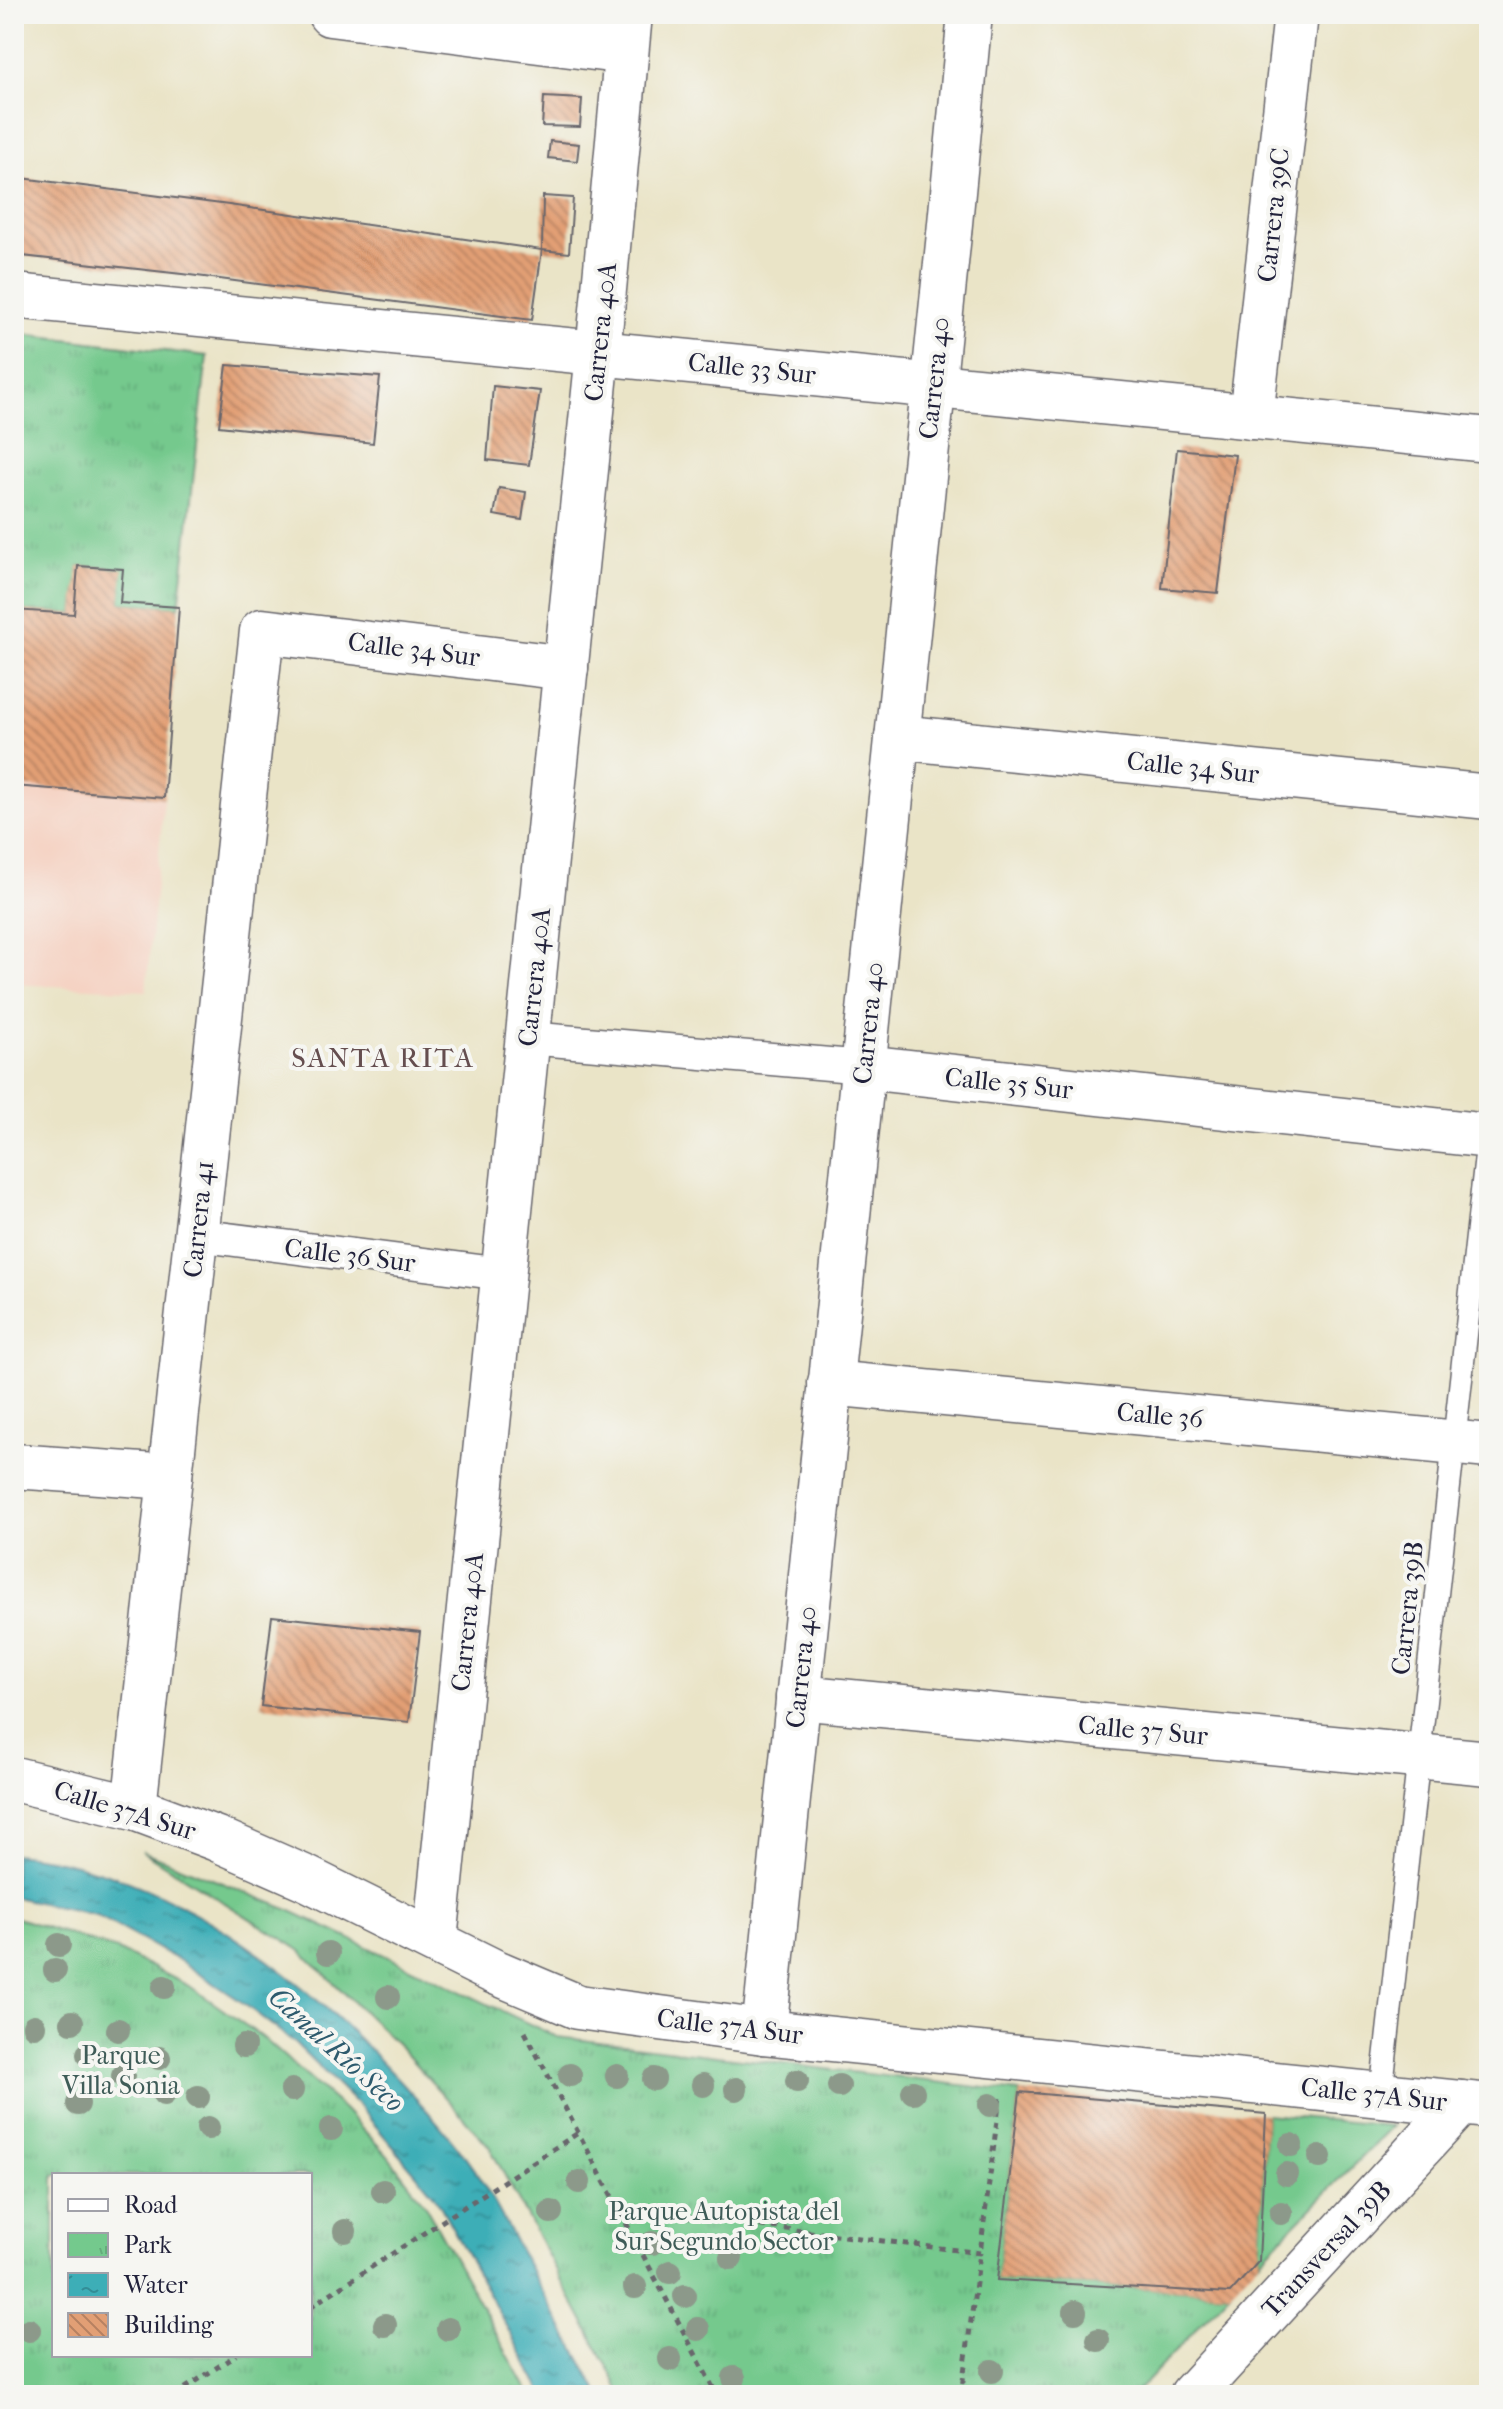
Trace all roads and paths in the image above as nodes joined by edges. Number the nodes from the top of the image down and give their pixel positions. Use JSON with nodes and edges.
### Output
{"nodes":[{"id":1,"x":330,"y":14,"type":"edge"},
{"id":2,"x":970,"y":14,"type":"edge"},
{"id":3,"x":1296,"y":14,"type":"edge"},
{"id":4,"x":628,"y":33,"type":"edge"},
{"id":5,"x":14,"y":296,"type":"edge"},
{"id":6,"x":598,"y":353,"type":"junction"},
{"id":7,"x":933,"y":386,"type":"junction"},
{"id":8,"x":1251,"y":417,"type":"junction"},
{"id":9,"x":1489,"y":440,"type":"edge"},
{"id":10,"x":262,"y":631,"type":"joint"},
{"id":11,"x":566,"y":668,"type":"junction"},
{"id":12,"x":897,"y":737,"type":"junction"},
{"id":13,"x":1489,"y":797,"type":"edge"},
{"id":14,"x":528,"y":1038,"type":"junction"},
{"id":15,"x":864,"y":1067,"type":"junction"},
{"id":16,"x":1489,"y":1128,"type":"edge"},
{"id":17,"x":1489,"y":1136,"type":"edge"},
{"id":18,"x":196,"y":1235,"type":"junction"},
{"id":19,"x":503,"y":1274,"type":"junction"},
{"id":20,"x":830,"y":1383,"type":"junction"},
{"id":21,"x":1472,"y":1445,"type":"edge"},
{"id":22,"x":14,"y":1466,"type":"edge"},
{"id":23,"x":170,"y":1477,"type":"junction"},
{"id":24,"x":798,"y":1697,"type":"junction"},
{"id":25,"x":1419,"y":1756,"type":"junction"},
{"id":26,"x":1489,"y":1763,"type":"edge"},
{"id":27,"x":14,"y":1779,"type":"edge"},
{"id":28,"x":134,"y":1808,"type":"junction"},
{"id":29,"x":435,"y":1940,"type":"junction"},
{"id":30,"x":493,"y":1971,"type":"junction"},
{"id":31,"x":764,"y":2032,"type":"junction"},
{"id":32,"x":1006,"y":2056,"type":"junction"},
{"id":33,"x":1381,"y":2095,"type":"junction"},
{"id":34,"x":1475,"y":2105,"type":"edge"},
{"id":35,"x":578,"y":2133,"type":"junction"},
{"id":36,"x":617,"y":2208,"type":"junction"},
{"id":37,"x":980,"y":2253,"type":"junction"},
{"id":38,"x":312,"y":2306,"type":"edge"},
{"id":39,"x":233,"y":2357,"type":"edge"},
{"id":40,"x":175,"y":2395,"type":"edge"},
{"id":41,"x":717,"y":2395,"type":"edge"},
{"id":42,"x":961,"y":2395,"type":"edge"},
{"id":43,"x":1192,"y":2395,"type":"edge"}],
"edges":[{"from":1,"to":4,"type":"street"},
{"from":2,"to":7,"type":"street","name":"Carrera 40"},
{"from":3,"to":8,"type":"street","name":"Carrera 39C"},
{"from":4,"to":6,"type":"street","name":"Carrera 40A"},
{"from":5,"to":6,"type":"street","name":"Calle 33 Sur"},
{"from":6,"to":7,"type":"street","name":"Calle 33 Sur"},
{"from":6,"to":11,"type":"street","name":"Carrera 40A"},
{"from":7,"to":8,"type":"street","name":"Calle 33 Sur"},
{"from":7,"to":12,"type":"street","name":"Carrera 40"},
{"from":8,"to":9,"type":"street","name":"Calle 33 Sur"},
{"from":10,"to":11,"type":"street","name":"Calle 34 Sur"},
{"from":10,"to":18,"type":"street","name":"Carrera 41"},
{"from":11,"to":14,"type":"street","name":"Carrera 40A"},
{"from":12,"to":13,"type":"street","name":"Calle 34 Sur"},
{"from":12,"to":15,"type":"street","name":"Carrera 40"},
{"from":14,"to":15,"type":"street","name":"Calle 35 Sur"},
{"from":14,"to":19,"type":"street","name":"Carrera 40A"},
{"from":15,"to":17,"type":"street","name":"Calle 35 Sur"},
{"from":15,"to":20,"type":"street","name":"Carrera 40"},
{"from":16,"to":17,"type":"lane","name":"Carrera 39B"},
{"from":17,"to":21,"type":"lane","name":"Carrera 39B"},
{"from":18,"to":19,"type":"street","name":"Calle 36 Sur"},
{"from":18,"to":23,"type":"street","name":"Carrera 41"},
{"from":19,"to":29,"type":"street","name":"Carrera 40A"},
{"from":20,"to":21,"type":"street","name":"Calle 36"},
{"from":20,"to":24,"type":"street","name":"Carrera 40"},
{"from":21,"to":25,"type":"lane","name":"Carrera 39B"},
{"from":22,"to":23,"type":"street"},
{"from":23,"to":28,"type":"street","name":"Carrera 41"},
{"from":24,"to":25,"type":"street","name":"Calle 37 Sur"},
{"from":24,"to":31,"type":"street","name":"Carrera 40"},
{"from":25,"to":26,"type":"street","name":"Calle 37 Sur"},
{"from":25,"to":33,"type":"lane","name":"Carrera 39B"},
{"from":27,"to":28,"type":"street","name":"Calle 37A Sur"},
{"from":28,"to":29,"type":"street","name":"Calle 37A Sur"},
{"from":29,"to":30,"type":"street","name":"Calle 37A Sur"},
{"from":30,"to":31,"type":"street","name":"Calle 37A Sur"},
{"from":30,"to":35,"type":"path"},
{"from":31,"to":32,"type":"street","name":"Calle 37A Sur"},
{"from":32,"to":33,"type":"street","name":"Calle 37A Sur"},
{"from":32,"to":37,"type":"path"},
{"from":33,"to":34,"type":"street","name":"Calle 37A Sur"},
{"from":34,"to":43,"type":"street","name":"Transversal 39B"},
{"from":35,"to":36,"type":"path"},
{"from":35,"to":38,"type":"path"},
{"from":36,"to":37,"type":"path"},
{"from":36,"to":41,"type":"path"},
{"from":37,"to":42,"type":"path"},
{"from":39,"to":40,"type":"path"}]}
